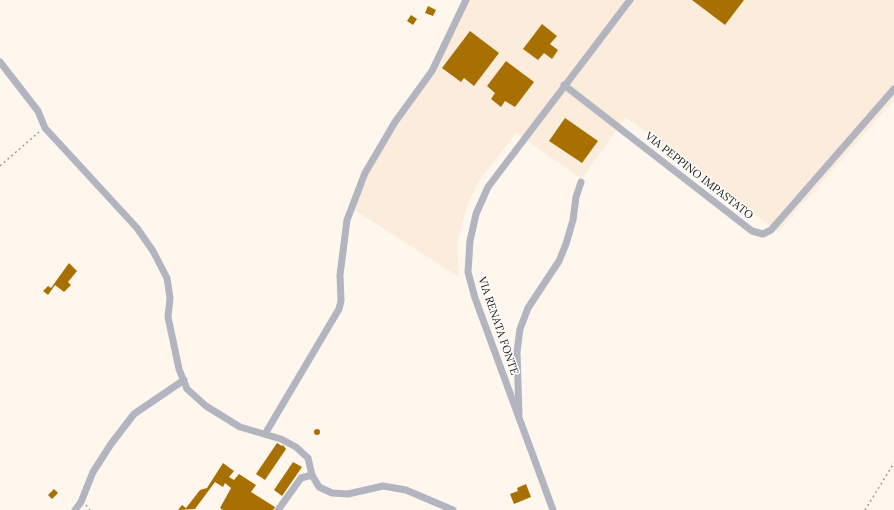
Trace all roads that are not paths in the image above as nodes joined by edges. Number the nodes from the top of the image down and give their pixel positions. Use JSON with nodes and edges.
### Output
{"nodes":[{"id":1,"x":466,"y":0,"type":"edge"},
{"id":2,"x":630,"y":0,"type":"edge"},
{"id":3,"x":0,"y":62,"type":"edge"},
{"id":4,"x":564,"y":85,"type":"junction"},
{"id":5,"x":894,"y":89,"type":"edge"},
{"id":6,"x":582,"y":182,"type":"dead end"},
{"id":7,"x":184,"y":380,"type":"junction"},
{"id":8,"x":519,"y":420,"type":"junction"},
{"id":9,"x":265,"y":434,"type":"junction"},
{"id":10,"x":312,"y":474,"type":"junction"},
{"id":11,"x":74,"y":510,"type":"edge"},
{"id":12,"x":278,"y":510,"type":"edge"},
{"id":13,"x":453,"y":510,"type":"edge"},
{"id":14,"x":553,"y":510,"type":"edge"}],
"edges":[{"from":1,"to":9,"type":"street"},
{"from":2,"to":4,"type":"street","name":"VIA RENATA FONTE"},
{"from":3,"to":7,"type":"street"},
{"from":4,"to":5,"type":"street","name":"VIA PEPPINO IMPASTATO"},
{"from":4,"to":8,"type":"street","name":"VIA RENATA FONTE"},
{"from":6,"to":8,"type":"street"},
{"from":7,"to":9,"type":"street"},
{"from":7,"to":11,"type":"street"},
{"from":8,"to":14,"type":"street","name":"VIA RENATA FONTE"},
{"from":9,"to":10,"type":"street"},
{"from":10,"to":12,"type":"street"},
{"from":10,"to":13,"type":"street"}]}
